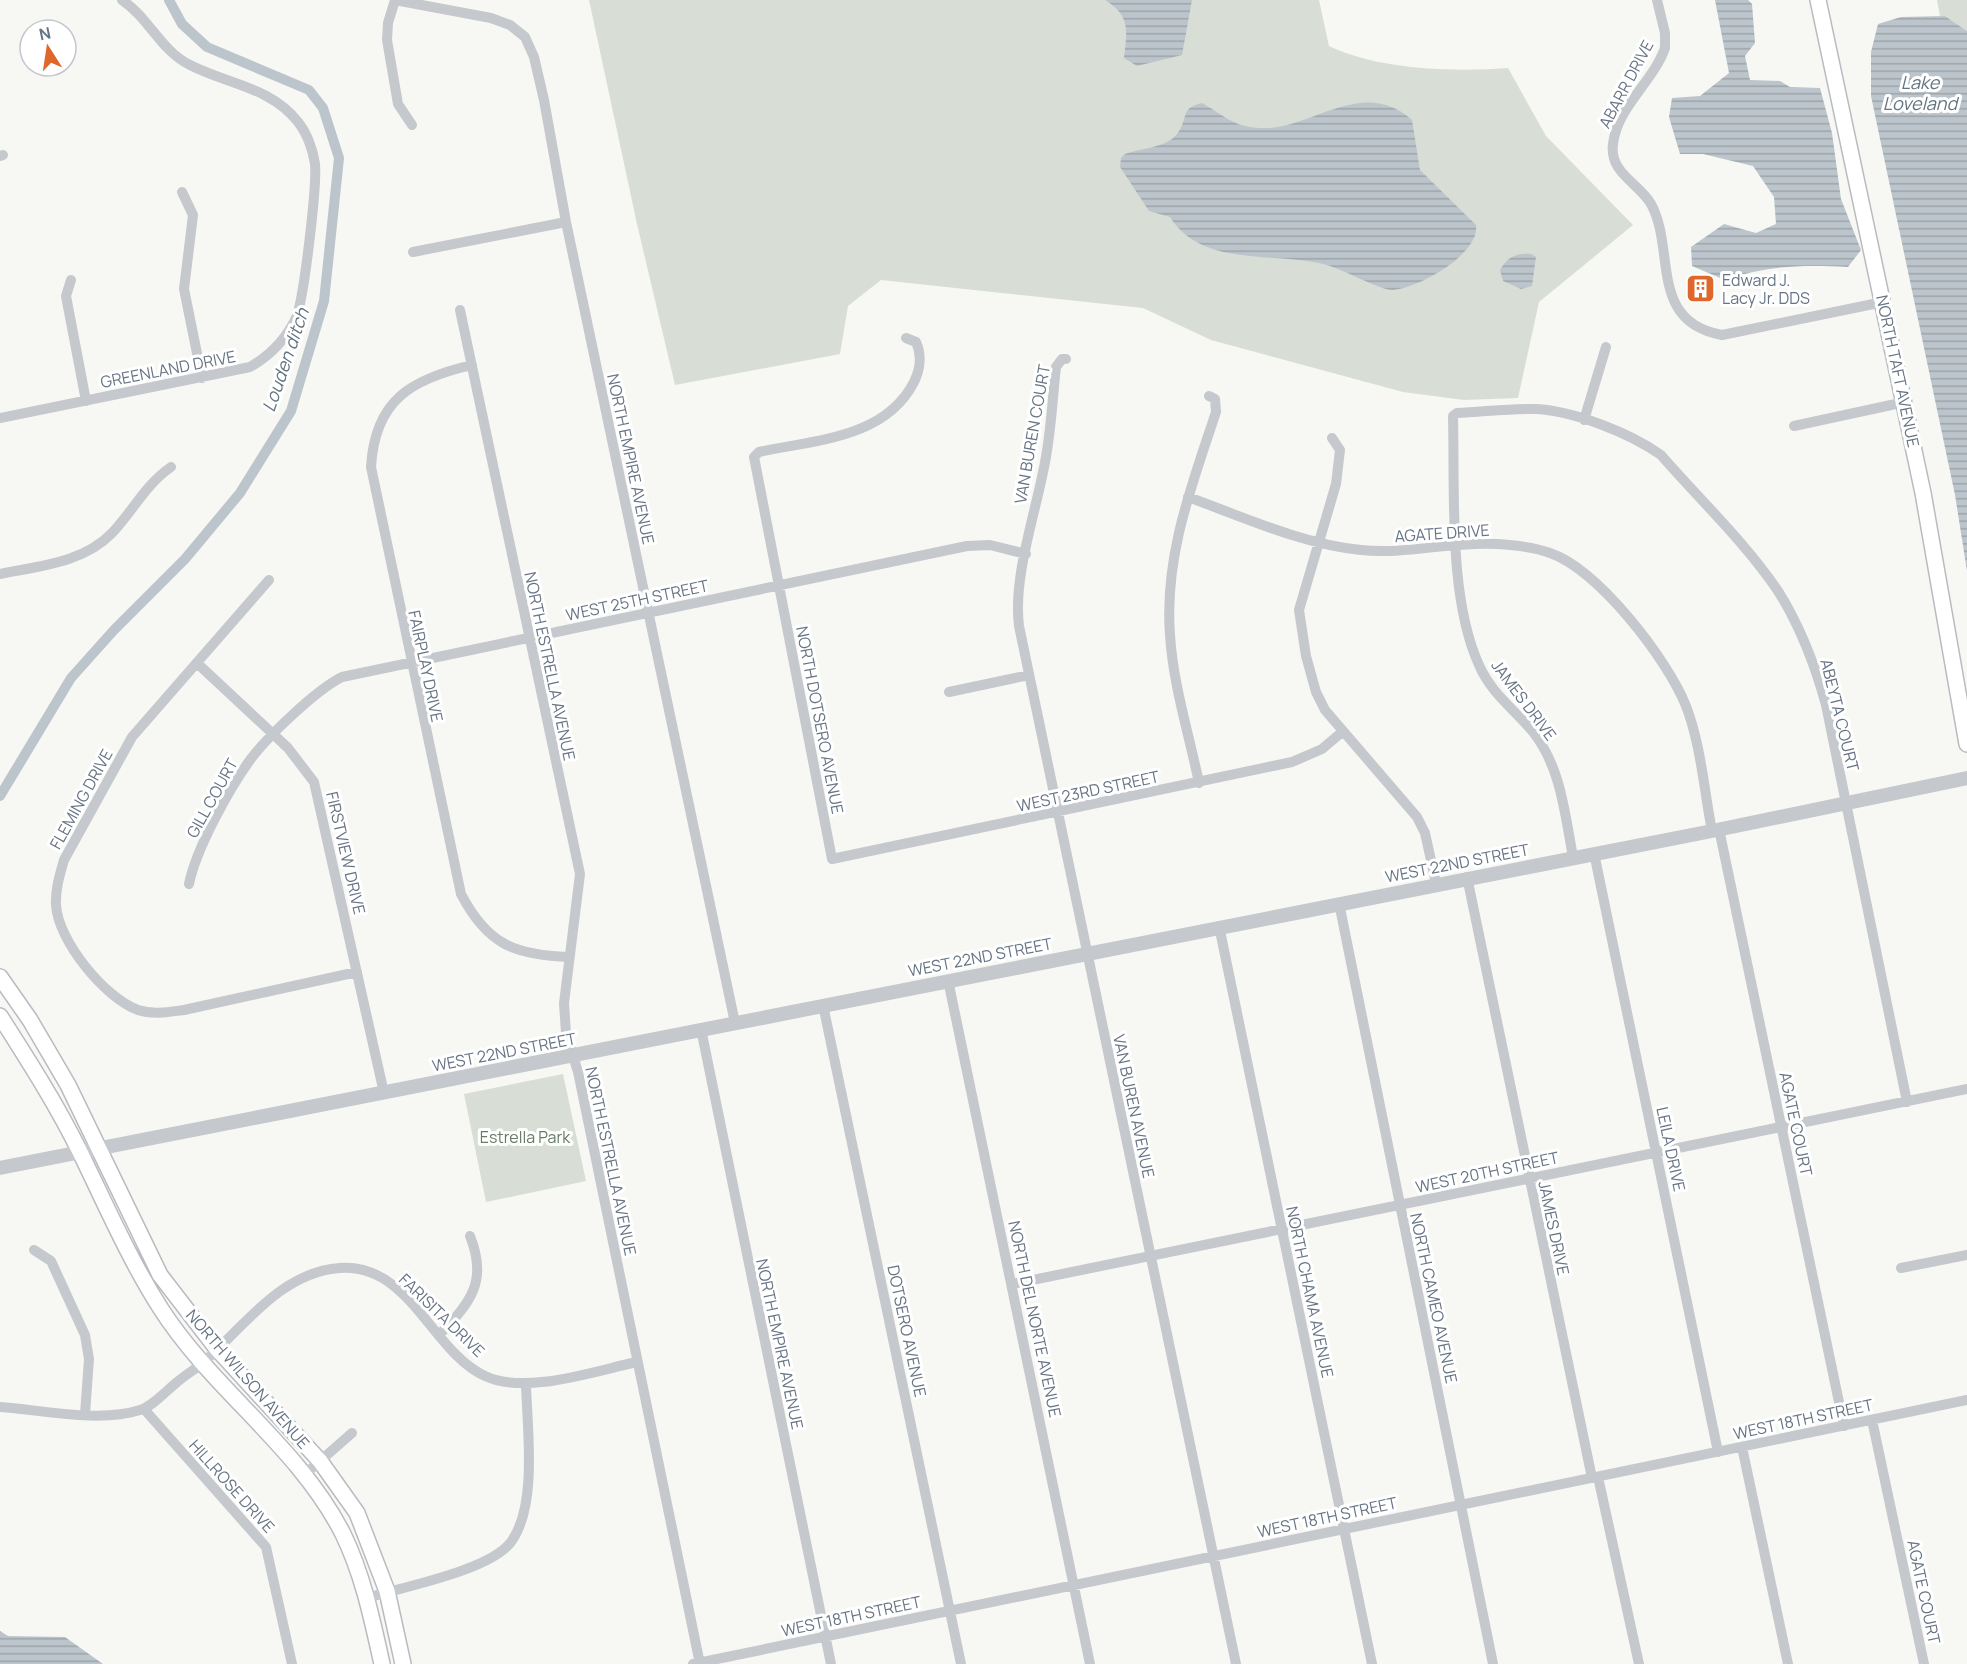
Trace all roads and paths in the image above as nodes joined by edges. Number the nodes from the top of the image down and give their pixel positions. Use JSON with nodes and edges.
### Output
{"nodes":[{"id":1,"x":122,"y":0,"type":"edge"},
{"id":2,"x":395,"y":0,"type":"edge"},
{"id":3,"x":1657,"y":0,"type":"edge"},
{"id":4,"x":1818,"y":0,"type":"edge"},
{"id":5,"x":412,"y":125,"type":"dead end"},
{"id":6,"x":182,"y":192,"type":"dead end"},
{"id":7,"x":566,"y":222,"type":"junction"},
{"id":8,"x":413,"y":252,"type":"dead end"},
{"id":9,"x":71,"y":280,"type":"dead end"},
{"id":10,"x":1883,"y":302,"type":"junction"},
{"id":11,"x":460,"y":310,"type":"dead end"},
{"id":12,"x":906,"y":338,"type":"dead end"},
{"id":13,"x":1606,"y":347,"type":"dead end"},
{"id":14,"x":1066,"y":359,"type":"dead end"},
{"id":15,"x":472,"y":365,"type":"junction"},
{"id":16,"x":202,"y":378,"type":"junction"},
{"id":17,"x":1209,"y":396,"type":"dead end"},
{"id":18,"x":86,"y":401,"type":"junction"},
{"id":19,"x":1905,"y":402,"type":"junction"},
{"id":20,"x":1453,"y":416,"type":"joint"},
{"id":21,"x":0,"y":418,"type":"edge"},
{"id":22,"x":1584,"y":420,"type":"junction"},
{"id":23,"x":1794,"y":426,"type":"dead end"},
{"id":24,"x":1332,"y":438,"type":"dead end"},
{"id":25,"x":171,"y":467,"type":"dead end"},
{"id":26,"x":1188,"y":497,"type":"junction"},
{"id":27,"x":1318,"y":541,"type":"junction"},
{"id":28,"x":1457,"y":545,"type":"junction"},
{"id":29,"x":1026,"y":554,"type":"junction"},
{"id":30,"x":0,"y":574,"type":"edge"},
{"id":31,"x":269,"y":580,"type":"dead end"},
{"id":32,"x":779,"y":586,"type":"junction"},
{"id":33,"x":648,"y":612,"type":"junction"},
{"id":34,"x":529,"y":638,"type":"junction"},
{"id":35,"x":410,"y":663,"type":"junction"},
{"id":36,"x":198,"y":664,"type":"junction"},
{"id":37,"x":1029,"y":675,"type":"junction"},
{"id":38,"x":949,"y":692,"type":"dead end"},
{"id":39,"x":1342,"y":732,"type":"junction"},
{"id":40,"x":275,"y":735,"type":"junction"},
{"id":41,"x":1967,"y":744,"type":"edge"},
{"id":42,"x":1967,"y":778,"type":"edge"},
{"id":43,"x":1199,"y":783,"type":"junction"},
{"id":44,"x":1845,"y":803,"type":"junction"},
{"id":45,"x":1059,"y":812,"type":"junction"},
{"id":46,"x":1715,"y":830,"type":"junction"},
{"id":47,"x":1594,"y":853,"type":"junction"},
{"id":48,"x":1573,"y":857,"type":"junction"},
{"id":49,"x":832,"y":859,"type":"joint"},
{"id":50,"x":1467,"y":878,"type":"junction"},
{"id":51,"x":1436,"y":883,"type":"junction"},
{"id":52,"x":189,"y":884,"type":"dead end"},
{"id":53,"x":1339,"y":903,"type":"junction"},
{"id":54,"x":1219,"y":926,"type":"junction"},
{"id":55,"x":1086,"y":952,"type":"junction"},
{"id":56,"x":569,"y":957,"type":"junction"},
{"id":57,"x":357,"y":972,"type":"junction"},
{"id":58,"x":0,"y":978,"type":"edge"},
{"id":59,"x":948,"y":980,"type":"junction"},
{"id":60,"x":823,"y":1005,"type":"junction"},
{"id":61,"x":0,"y":1016,"type":"edge"},
{"id":62,"x":735,"y":1023,"type":"junction"},
{"id":63,"x":701,"y":1029,"type":"junction"},
{"id":64,"x":572,"y":1056,"type":"junction"},
{"id":65,"x":1967,"y":1089,"type":"edge"},
{"id":66,"x":384,"y":1093,"type":"junction"},
{"id":67,"x":1906,"y":1102,"type":"junction"},
{"id":68,"x":1781,"y":1127,"type":"junction"},
{"id":69,"x":97,"y":1147,"type":"junction"},
{"id":70,"x":80,"y":1150,"type":"junction"},
{"id":71,"x":1656,"y":1153,"type":"junction"},
{"id":72,"x":0,"y":1168,"type":"edge"},
{"id":73,"x":1528,"y":1179,"type":"junction"},
{"id":74,"x":1399,"y":1205,"type":"junction"},
{"id":75,"x":1282,"y":1229,"type":"junction"},
{"id":76,"x":470,"y":1236,"type":"dead end"},
{"id":77,"x":34,"y":1250,"type":"dead end"},
{"id":78,"x":1967,"y":1255,"type":"edge"},
{"id":79,"x":1150,"y":1256,"type":"junction"},
{"id":80,"x":1901,"y":1268,"type":"dead end"},
{"id":81,"x":1013,"y":1284,"type":"junction"},
{"id":82,"x":440,"y":1334,"type":"junction"},
{"id":83,"x":217,"y":1349,"type":"junction"},
{"id":84,"x":637,"y":1362,"type":"junction"},
{"id":85,"x":203,"y":1363,"type":"junction"},
{"id":86,"x":526,"y":1384,"type":"junction"},
{"id":87,"x":1967,"y":1400,"type":"edge"},
{"id":88,"x":0,"y":1407,"type":"edge"},
{"id":89,"x":144,"y":1409,"type":"junction"},
{"id":90,"x":85,"y":1414,"type":"junction"},
{"id":91,"x":1872,"y":1420,"type":"junction"},
{"id":92,"x":1844,"y":1426,"type":"junction"},
{"id":93,"x":352,"y":1433,"type":"dead end"},
{"id":94,"x":1742,"y":1447,"type":"junction"},
{"id":95,"x":1718,"y":1452,"type":"junction"},
{"id":96,"x":320,"y":1461,"type":"junction"},
{"id":97,"x":304,"y":1475,"type":"junction"},
{"id":98,"x":1595,"y":1477,"type":"junction"},
{"id":99,"x":1461,"y":1505,"type":"junction"},
{"id":100,"x":1344,"y":1529,"type":"junction"},
{"id":101,"x":1212,"y":1557,"type":"junction"},
{"id":102,"x":1074,"y":1585,"type":"junction"},
{"id":103,"x":387,"y":1591,"type":"junction"},
{"id":104,"x":367,"y":1598,"type":"junction"},
{"id":105,"x":950,"y":1611,"type":"junction"},
{"id":106,"x":825,"y":1637,"type":"junction"},
{"id":107,"x":292,"y":1664,"type":"edge"},
{"id":108,"x":382,"y":1664,"type":"edge"},
{"id":109,"x":403,"y":1664,"type":"edge"},
{"id":110,"x":697,"y":1664,"type":"edge"},
{"id":111,"x":831,"y":1664,"type":"edge"},
{"id":112,"x":961,"y":1664,"type":"edge"},
{"id":113,"x":1090,"y":1664,"type":"edge"},
{"id":114,"x":1236,"y":1664,"type":"edge"},
{"id":115,"x":1372,"y":1664,"type":"edge"},
{"id":116,"x":1493,"y":1664,"type":"edge"},
{"id":117,"x":1639,"y":1664,"type":"edge"},
{"id":118,"x":1788,"y":1664,"type":"edge"},
{"id":119,"x":1924,"y":1664,"type":"edge"}],
"edges":[{"from":1,"to":16,"type":"street","name":"GREENLAND DRIVE"},
{"from":2,"to":5,"type":"street"},
{"from":2,"to":7,"type":"street","name":"NORTH EMPIRE AVENUE"},
{"from":3,"to":10,"type":"street","name":"ABARR DRIVE"},
{"from":4,"to":10,"type":"main road","name":"NORTH TAFT AVENUE"},
{"from":6,"to":16,"type":"street"},
{"from":7,"to":8,"type":"street"},
{"from":7,"to":33,"type":"street","name":"NORTH EMPIRE AVENUE"},
{"from":9,"to":18,"type":"street"},
{"from":10,"to":19,"type":"main road","name":"NORTH TAFT AVENUE"},
{"from":11,"to":15,"type":"street","name":"NORTH ESTRELLA AVENUE"},
{"from":12,"to":32,"type":"street","name":"NORTH DOTSERO AVENUE"},
{"from":13,"to":22,"type":"street"},
{"from":14,"to":29,"type":"street","name":"VAN BUREN COURT"},
{"from":15,"to":34,"type":"street","name":"NORTH ESTRELLA AVENUE"},
{"from":15,"to":35,"type":"street","name":"FAIRPLAY DRIVE"},
{"from":16,"to":18,"type":"street","name":"GREENLAND DRIVE"},
{"from":17,"to":26,"type":"street"},
{"from":18,"to":21,"type":"street","name":"GREENLAND DRIVE"},
{"from":19,"to":23,"type":"street"},
{"from":19,"to":41,"type":"main road","name":"NORTH TAFT AVENUE"},
{"from":20,"to":22,"type":"street","name":"ABEYTA COURT"},
{"from":20,"to":28,"type":"street","name":"JAMES DRIVE"},
{"from":22,"to":44,"type":"street","name":"ABEYTA COURT"},
{"from":24,"to":27,"type":"street"},
{"from":25,"to":30,"type":"street"},
{"from":26,"to":27,"type":"street","name":"AGATE DRIVE"},
{"from":26,"to":43,"type":"street"},
{"from":27,"to":28,"type":"street","name":"AGATE DRIVE"},
{"from":27,"to":39,"type":"street"},
{"from":28,"to":46,"type":"street","name":"AGATE DRIVE"},
{"from":28,"to":48,"type":"street","name":"JAMES DRIVE"},
{"from":29,"to":32,"type":"street","name":"WEST 25TH STREET"},
{"from":29,"to":37,"type":"street","name":"VAN BUREN AVENUE"},
{"from":31,"to":36,"type":"street","name":"FLEMING DRIVE"},
{"from":32,"to":33,"type":"street","name":"WEST 25TH STREET"},
{"from":32,"to":49,"type":"street","name":"NORTH DOTSERO AVENUE"},
{"from":33,"to":34,"type":"street","name":"WEST 25TH STREET"},
{"from":33,"to":62,"type":"street","name":"NORTH EMPIRE AVENUE"},
{"from":34,"to":35,"type":"street","name":"WEST 25TH STREET"},
{"from":34,"to":56,"type":"street","name":"NORTH ESTRELLA AVENUE"},
{"from":35,"to":40,"type":"street","name":"WEST 25TH STREET"},
{"from":35,"to":56,"type":"street","name":"FAIRPLAY DRIVE"},
{"from":36,"to":40,"type":"street","name":"FIRSTVIEW DRIVE"},
{"from":36,"to":57,"type":"street","name":"FLEMING DRIVE"},
{"from":37,"to":38,"type":"street"},
{"from":37,"to":45,"type":"street","name":"VAN BUREN AVENUE"},
{"from":39,"to":43,"type":"street","name":"WEST 23RD STREET"},
{"from":39,"to":51,"type":"street"},
{"from":40,"to":52,"type":"street","name":"GILL COURT"},
{"from":40,"to":57,"type":"street","name":"FIRSTVIEW DRIVE"},
{"from":42,"to":44,"type":"street","name":"WEST 22ND STREET"},
{"from":43,"to":45,"type":"street","name":"WEST 23RD STREET"},
{"from":44,"to":46,"type":"street","name":"WEST 22ND STREET"},
{"from":44,"to":67,"type":"street","name":"ABEYTA COURT"},
{"from":45,"to":49,"type":"street","name":"WEST 23RD STREET"},
{"from":45,"to":55,"type":"street","name":"VAN BUREN AVENUE"},
{"from":46,"to":47,"type":"street","name":"WEST 22ND STREET"},
{"from":46,"to":68,"type":"street","name":"AGATE COURT"},
{"from":47,"to":48,"type":"street","name":"WEST 22ND STREET"},
{"from":47,"to":71,"type":"street","name":"LEILA DRIVE"},
{"from":48,"to":50,"type":"street","name":"WEST 22ND STREET"},
{"from":50,"to":51,"type":"street","name":"WEST 22ND STREET"},
{"from":50,"to":73,"type":"street","name":"JAMES DRIVE"},
{"from":51,"to":53,"type":"street","name":"WEST 22ND STREET"},
{"from":53,"to":54,"type":"street","name":"WEST 22ND STREET"},
{"from":53,"to":74,"type":"street","name":"NORTH CAMEO AVENUE"},
{"from":54,"to":55,"type":"street","name":"WEST 22ND STREET"},
{"from":54,"to":75,"type":"street","name":"NORTH CHAMA AVENUE"},
{"from":55,"to":59,"type":"street","name":"WEST 22ND STREET"},
{"from":55,"to":79,"type":"street","name":"VAN BUREN AVENUE"},
{"from":56,"to":64,"type":"street","name":"NORTH ESTRELLA AVENUE"},
{"from":57,"to":66,"type":"street","name":"FIRSTVIEW DRIVE"},
{"from":58,"to":69,"type":"main road","name":"NORTH WILSON AVENUE"},
{"from":59,"to":60,"type":"street","name":"WEST 22ND STREET"},
{"from":59,"to":81,"type":"street","name":"NORTH DEL NORTE AVENUE"},
{"from":60,"to":62,"type":"street","name":"WEST 22ND STREET"},
{"from":60,"to":105,"type":"street","name":"DOTSERO AVENUE"},
{"from":61,"to":70,"type":"main road","name":"NORTH WILSON AVENUE"},
{"from":62,"to":63,"type":"street","name":"WEST 22ND STREET"},
{"from":63,"to":64,"type":"street","name":"WEST 22ND STREET"},
{"from":63,"to":106,"type":"street","name":"NORTH EMPIRE AVENUE"},
{"from":64,"to":66,"type":"street","name":"WEST 22ND STREET"},
{"from":64,"to":84,"type":"street","name":"NORTH ESTRELLA AVENUE"},
{"from":65,"to":67,"type":"street","name":"WEST 20TH STREET"},
{"from":66,"to":69,"type":"street","name":"WEST 22ND STREET"},
{"from":67,"to":68,"type":"street","name":"WEST 20TH STREET"},
{"from":68,"to":71,"type":"street","name":"WEST 20TH STREET"},
{"from":68,"to":92,"type":"street","name":"AGATE COURT"},
{"from":69,"to":70,"type":"street","name":"WEST 22ND STREET"},
{"from":69,"to":83,"type":"main road","name":"NORTH WILSON AVENUE"},
{"from":70,"to":72,"type":"street","name":"WEST 22ND STREET"},
{"from":70,"to":85,"type":"main road","name":"NORTH WILSON AVENUE"},
{"from":71,"to":73,"type":"street","name":"WEST 20TH STREET"},
{"from":71,"to":95,"type":"street","name":"LEILA DRIVE"},
{"from":73,"to":74,"type":"street","name":"WEST 20TH STREET"},
{"from":73,"to":98,"type":"street","name":"JAMES DRIVE"},
{"from":74,"to":75,"type":"street","name":"WEST 20TH STREET"},
{"from":74,"to":99,"type":"street","name":"NORTH CAMEO AVENUE"},
{"from":75,"to":79,"type":"street","name":"WEST 20TH STREET"},
{"from":75,"to":100,"type":"street","name":"NORTH CHAMA AVENUE"},
{"from":76,"to":82,"type":"street"},
{"from":77,"to":90,"type":"street"},
{"from":78,"to":80,"type":"street"},
{"from":79,"to":81,"type":"street","name":"WEST 20TH STREET"},
{"from":79,"to":101,"type":"street","name":"VAN BUREN AVENUE"},
{"from":81,"to":102,"type":"street","name":"NORTH DEL NORTE AVENUE"},
{"from":82,"to":83,"type":"street","name":"FARISITA DRIVE"},
{"from":82,"to":86,"type":"street","name":"FARISITA DRIVE"},
{"from":83,"to":85,"type":"street","name":"FARISITA DRIVE"},
{"from":83,"to":96,"type":"main road","name":"NORTH WILSON AVENUE"},
{"from":84,"to":86,"type":"street","name":"FARISITA DRIVE"},
{"from":84,"to":110,"type":"street","name":"NORTH ESTRELLA AVENUE"},
{"from":85,"to":89,"type":"street"},
{"from":85,"to":97,"type":"main road","name":"NORTH WILSON AVENUE"},
{"from":86,"to":103,"type":"street"},
{"from":87,"to":91,"type":"street","name":"WEST 18TH STREET"},
{"from":88,"to":90,"type":"street"},
{"from":89,"to":90,"type":"street"},
{"from":89,"to":107,"type":"street","name":"HILLROSE DRIVE"},
{"from":91,"to":92,"type":"street","name":"WEST 18TH STREET"},
{"from":91,"to":119,"type":"street","name":"AGATE COURT"},
{"from":92,"to":94,"type":"street","name":"WEST 18TH STREET"},
{"from":93,"to":96,"type":"street"},
{"from":94,"to":95,"type":"street","name":"WEST 18TH STREET"},
{"from":94,"to":118,"type":"street"},
{"from":95,"to":98,"type":"street","name":"WEST 18TH STREET"},
{"from":96,"to":97,"type":"street"},
{"from":96,"to":103,"type":"main road","name":"NORTH WILSON AVENUE"},
{"from":97,"to":104,"type":"main road","name":"NORTH WILSON AVENUE"},
{"from":98,"to":99,"type":"street","name":"WEST 18TH STREET"},
{"from":98,"to":117,"type":"street","name":"JAMES DRIVE"},
{"from":99,"to":100,"type":"street","name":"WEST 18TH STREET"},
{"from":99,"to":116,"type":"street","name":"NORTH CAMEO AVENUE"},
{"from":100,"to":101,"type":"street","name":"WEST 18TH STREET"},
{"from":100,"to":115,"type":"street","name":"NORTH CHAMA AVENUE"},
{"from":101,"to":102,"type":"street","name":"WEST 18TH STREET"},
{"from":101,"to":114,"type":"street","name":"VAN BUREN AVENUE"},
{"from":102,"to":105,"type":"street","name":"WEST 18TH STREET"},
{"from":102,"to":113,"type":"street","name":"NORTH DEL NORTE AVENUE"},
{"from":103,"to":104,"type":"street"},
{"from":103,"to":109,"type":"main road","name":"NORTH WILSON AVENUE"},
{"from":104,"to":108,"type":"main road","name":"NORTH WILSON AVENUE"},
{"from":105,"to":106,"type":"street","name":"WEST 18TH STREET"},
{"from":105,"to":112,"type":"street","name":"DOTSERO AVENUE"},
{"from":106,"to":110,"type":"street","name":"WEST 18TH STREET"},
{"from":106,"to":111,"type":"street","name":"NORTH EMPIRE AVENUE"}]}
